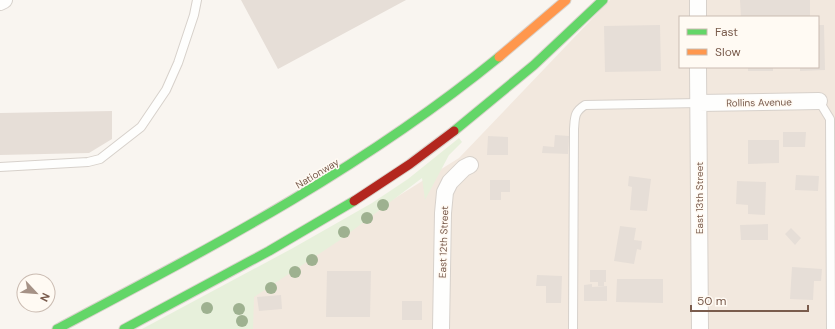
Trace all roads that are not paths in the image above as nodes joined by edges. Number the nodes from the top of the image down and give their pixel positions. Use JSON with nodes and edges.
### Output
{"nodes":[{"id":1,"x":4,"y":0,"type":"edge"},
{"id":2,"x":197,"y":0,"type":"edge"},
{"id":3,"x":566,"y":0,"type":"edge"},
{"id":4,"x":603,"y":0,"type":"edge"},
{"id":5,"x":698,"y":0,"type":"edge"},
{"id":6,"x":0,"y":2,"type":"edge"},
{"id":7,"x":698,"y":16,"type":"edge"},
{"id":8,"x":698,"y":68,"type":"edge"},
{"id":9,"x":819,"y":101,"type":"joint"},
{"id":10,"x":698,"y":103,"type":"junction"},
{"id":11,"x":470,"y":166,"type":"dead end"},
{"id":12,"x":0,"y":167,"type":"edge"},
{"id":13,"x":57,"y":329,"type":"edge"},
{"id":14,"x":124,"y":329,"type":"edge"},
{"id":15,"x":441,"y":329,"type":"edge"},
{"id":16,"x":573,"y":329,"type":"edge"},
{"id":17,"x":700,"y":329,"type":"edge"},
{"id":18,"x":831,"y":329,"type":"edge"}],
"edges":[{"from":1,"to":6,"type":"street"},
{"from":2,"to":12,"type":"lane"},
{"from":3,"to":13,"type":"main road","name":"Nationway"},
{"from":4,"to":14,"type":"main road"},
{"from":5,"to":7,"type":"street"},
{"from":8,"to":10,"type":"street","name":"East 13th Street"},
{"from":9,"to":10,"type":"street","name":"Rollins Avenue"},
{"from":9,"to":18,"type":"lane"},
{"from":10,"to":16,"type":"lane"},
{"from":10,"to":17,"type":"street","name":"East 13th Street"},
{"from":11,"to":15,"type":"street","name":"East 12th Street"}]}
